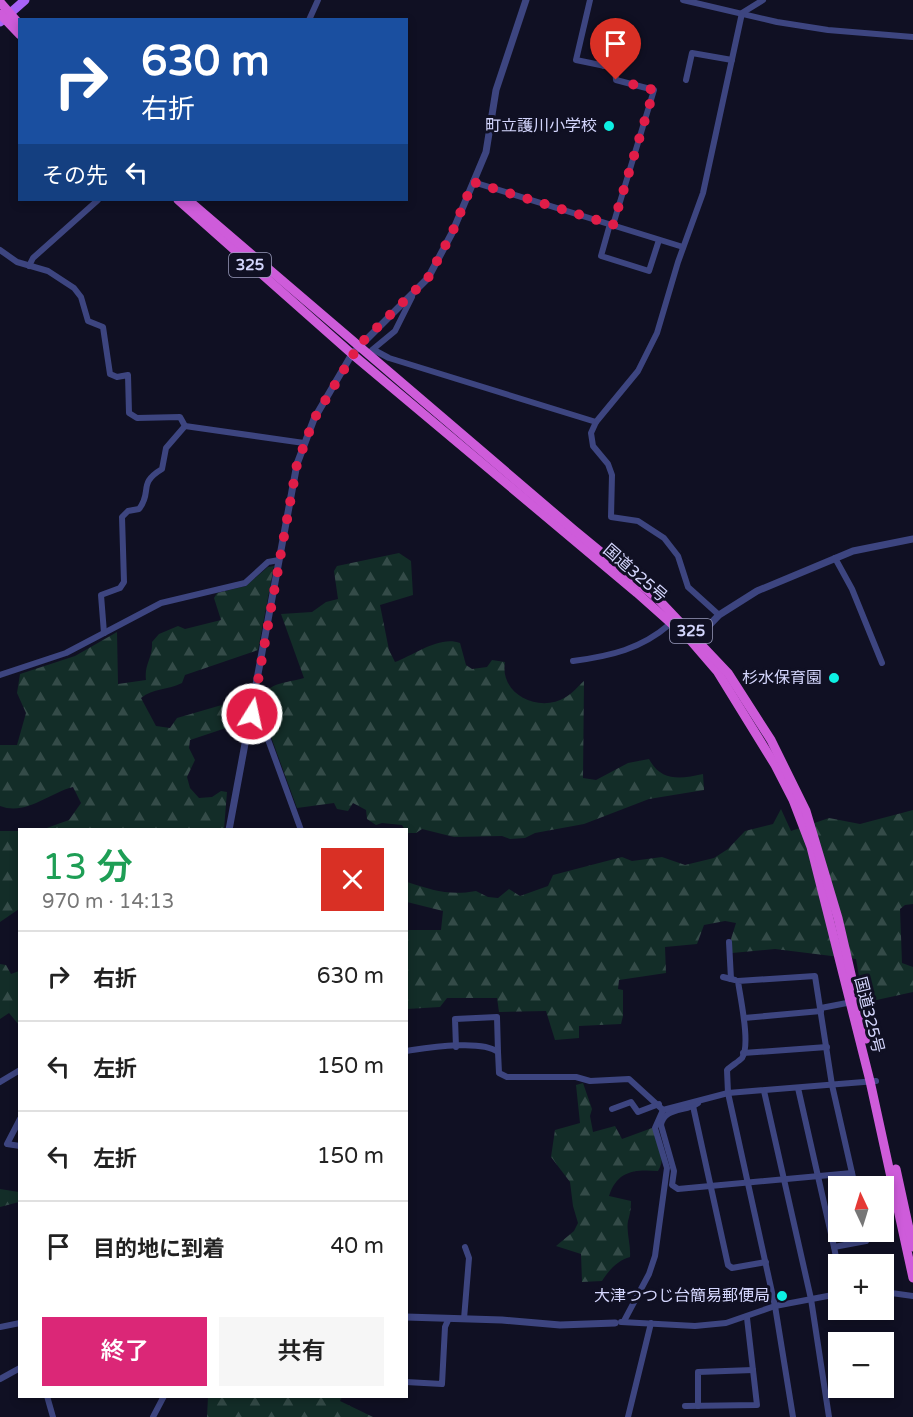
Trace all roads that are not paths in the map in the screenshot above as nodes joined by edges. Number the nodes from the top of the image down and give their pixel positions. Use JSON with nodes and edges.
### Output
{"nodes":[{"id":1,"x":25,"y":0,"type":"edge"},
{"id":2,"x":318,"y":0,"type":"edge"},
{"id":3,"x":526,"y":0,"type":"edge"},
{"id":4,"x":590,"y":0,"type":"edge"},
{"id":5,"x":683,"y":0,"type":"edge"},
{"id":6,"x":763,"y":0,"type":"edge"},
{"id":7,"x":0,"y":2,"type":"edge"},
{"id":8,"x":742,"y":13,"type":"junction"},
{"id":9,"x":4,"y":17,"type":"edge"},
{"id":10,"x":310,"y":18,"type":"edge"},
{"id":11,"x":18,"y":24,"type":"edge"},
{"id":12,"x":615,"y":26,"type":"dead end"},
{"id":13,"x":18,"y":34,"type":"edge"},
{"id":14,"x":913,"y":37,"type":"edge"},
{"id":15,"x":732,"y":60,"type":"junction"},
{"id":16,"x":604,"y":66,"type":"junction"},
{"id":17,"x":686,"y":80,"type":"dead end"},
{"id":18,"x":473,"y":182,"type":"junction"},
{"id":19,"x":97,"y":201,"type":"edge"},
{"id":20,"x":179,"y":201,"type":"edge"},
{"id":21,"x":189,"y":201,"type":"edge"},
{"id":22,"x":611,"y":225,"type":"junction"},
{"id":23,"x":659,"y":240,"type":"junction"},
{"id":24,"x":683,"y":247,"type":"junction"},
{"id":25,"x":0,"y":250,"type":"edge"},
{"id":26,"x":29,"y":266,"type":"junction"},
{"id":27,"x":412,"y":297,"type":"junction"},
{"id":28,"x":361,"y":347,"type":"junction"},
{"id":29,"x":374,"y":350,"type":"junction"},
{"id":30,"x":352,"y":354,"type":"junction"},
{"id":31,"x":596,"y":422,"type":"junction"},
{"id":32,"x":184,"y":426,"type":"junction"},
{"id":33,"x":304,"y":443,"type":"junction"},
{"id":34,"x":913,"y":538,"type":"edge"},
{"id":35,"x":835,"y":558,"type":"junction"},
{"id":36,"x":279,"y":560,"type":"junction"},
{"id":37,"x":719,"y":615,"type":"junction"},
{"id":38,"x":670,"y":624,"type":"junction"},
{"id":39,"x":104,"y":633,"type":"junction"},
{"id":40,"x":695,"y":640,"type":"junction"},
{"id":41,"x":573,"y":661,"type":"dead end"},
{"id":42,"x":882,"y":663,"type":"dead end"},
{"id":43,"x":0,"y":675,"type":"edge"},
{"id":44,"x":254,"y":701,"type":"junction"},
{"id":45,"x":229,"y":828,"type":"edge"},
{"id":46,"x":300,"y":828,"type":"edge"},
{"id":47,"x":729,"y":942,"type":"dead end"},
{"id":48,"x":723,"y":977,"type":"dead end"},
{"id":49,"x":734,"y":980,"type":"junction"},
{"id":50,"x":854,"y":1002,"type":"junction"},
{"id":51,"x":821,"y":1010,"type":"junction"},
{"id":52,"x":744,"y":1018,"type":"junction"},
{"id":53,"x":456,"y":1047,"type":"junction"},
{"id":54,"x":826,"y":1047,"type":"junction"},
{"id":55,"x":408,"y":1051,"type":"edge"},
{"id":56,"x":498,"y":1052,"type":"junction"},
{"id":57,"x":743,"y":1053,"type":"junction"},
{"id":58,"x":18,"y":1071,"type":"edge"},
{"id":59,"x":873,"y":1081,"type":"junction"},
{"id":60,"x":0,"y":1082,"type":"edge"},
{"id":61,"x":832,"y":1085,"type":"junction"},
{"id":62,"x":798,"y":1088,"type":"junction"},
{"id":63,"x":764,"y":1090,"type":"junction"},
{"id":64,"x":729,"y":1093,"type":"junction"},
{"id":65,"x":702,"y":1100,"type":"junction"},
{"id":66,"x":693,"y":1106,"type":"junction"},
{"id":67,"x":661,"y":1107,"type":"junction"},
{"id":68,"x":612,"y":1109,"type":"dead end"},
{"id":69,"x":18,"y":1122,"type":"edge"},
{"id":70,"x":4,"y":1144,"type":"edge"},
{"id":71,"x":852,"y":1173,"type":"junction"},
{"id":72,"x":853,"y":1176,"type":"edge"},
{"id":73,"x":818,"y":1177,"type":"junction"},
{"id":74,"x":784,"y":1180,"type":"junction"},
{"id":75,"x":749,"y":1184,"type":"junction"},
{"id":76,"x":713,"y":1188,"type":"junction"},
{"id":77,"x":861,"y":1242,"type":"edge"},
{"id":78,"x":465,"y":1247,"type":"dead end"},
{"id":79,"x":834,"y":1247,"type":"junction"},
{"id":80,"x":913,"y":1247,"type":"edge"},
{"id":81,"x":835,"y":1254,"type":"edge"},
{"id":82,"x":766,"y":1262,"type":"junction"},
{"id":83,"x":913,"y":1278,"type":"edge"},
{"id":84,"x":894,"y":1293,"type":"edge"},
{"id":85,"x":828,"y":1296,"type":"edge"},
{"id":86,"x":913,"y":1296,"type":"edge"},
{"id":87,"x":811,"y":1299,"type":"junction"},
{"id":88,"x":776,"y":1306,"type":"junction"},
{"id":89,"x":408,"y":1317,"type":"edge"},
{"id":90,"x":449,"y":1318,"type":"junction"},
{"id":91,"x":464,"y":1318,"type":"junction"},
{"id":92,"x":747,"y":1318,"type":"junction"},
{"id":93,"x":624,"y":1321,"type":"junction"},
{"id":94,"x":18,"y":1323,"type":"edge"},
{"id":95,"x":615,"y":1323,"type":"joint"},
{"id":96,"x":651,"y":1323,"type":"junction"},
{"id":97,"x":0,"y":1327,"type":"edge"},
{"id":98,"x":18,"y":1369,"type":"edge"},
{"id":99,"x":753,"y":1370,"type":"junction"},
{"id":100,"x":0,"y":1379,"type":"edge"},
{"id":101,"x":408,"y":1382,"type":"edge"},
{"id":102,"x":48,"y":1398,"type":"edge"},
{"id":103,"x":163,"y":1398,"type":"edge"},
{"id":104,"x":685,"y":1406,"type":"dead end"},
{"id":105,"x":698,"y":1406,"type":"junction"},
{"id":106,"x":53,"y":1417,"type":"edge"},
{"id":107,"x":153,"y":1417,"type":"edge"},
{"id":108,"x":628,"y":1417,"type":"edge"},
{"id":109,"x":793,"y":1417,"type":"edge"},
{"id":110,"x":829,"y":1417,"type":"edge"}],
"edges":[{"from":1,"to":9,"type":"main road"},
{"from":2,"to":10,"type":"street"},
{"from":3,"to":18,"type":"street"},
{"from":4,"to":16,"type":"street"},
{"from":5,"to":8,"type":"street"},
{"from":6,"to":8,"type":"street"},
{"from":7,"to":9,"type":"highway"},
{"from":8,"to":14,"type":"street"},
{"from":8,"to":15,"type":"street"},
{"from":9,"to":11,"type":"highway"},
{"from":9,"to":13,"type":"highway"},
{"from":12,"to":16,"type":"street"},
{"from":15,"to":17,"type":"street"},
{"from":15,"to":24,"type":"street"},
{"from":16,"to":22,"type":"street"},
{"from":18,"to":22,"type":"street"},
{"from":18,"to":27,"type":"street"},
{"from":19,"to":26,"type":"street"},
{"from":20,"to":30,"type":"highway","name":"国道325号","number":"325"},
{"from":21,"to":28,"type":"highway","name":"国道325号","number":"325"},
{"from":22,"to":23,"type":"street"},
{"from":22,"to":23,"type":"street"},
{"from":23,"to":24,"type":"street"},
{"from":24,"to":31,"type":"street"},
{"from":25,"to":26,"type":"street"},
{"from":26,"to":32,"type":"street"},
{"from":27,"to":28,"type":"street"},
{"from":27,"to":29,"type":"street"},
{"from":28,"to":29,"type":"street"},
{"from":28,"to":30,"type":"street"},
{"from":28,"to":40,"type":"highway","name":"国道325号","number":"325"},
{"from":29,"to":31,"type":"street"},
{"from":30,"to":33,"type":"street"},
{"from":30,"to":38,"type":"highway","name":"国道325号","number":"325"},
{"from":31,"to":37,"type":"street"},
{"from":32,"to":33,"type":"street"},
{"from":32,"to":39,"type":"street"},
{"from":33,"to":36,"type":"street"},
{"from":34,"to":35,"type":"street"},
{"from":35,"to":37,"type":"street"},
{"from":35,"to":42,"type":"street"},
{"from":36,"to":39,"type":"street"},
{"from":36,"to":44,"type":"street"},
{"from":37,"to":40,"type":"street"},
{"from":38,"to":40,"type":"highway","name":"国道325号","number":"325"},
{"from":38,"to":41,"type":"street"},
{"from":39,"to":43,"type":"street"},
{"from":40,"to":50,"type":"highway","name":"国道325号","number":"325"},
{"from":44,"to":45,"type":"street"},
{"from":44,"to":46,"type":"street"},
{"from":47,"to":49,"type":"street"},
{"from":48,"to":49,"type":"street"},
{"from":49,"to":51,"type":"street"},
{"from":49,"to":52,"type":"street"},
{"from":50,"to":51,"type":"street"},
{"from":50,"to":59,"type":"highway","name":"国道325号","number":"325"},
{"from":51,"to":52,"type":"street"},
{"from":51,"to":54,"type":"street"},
{"from":52,"to":57,"type":"street"},
{"from":53,"to":55,"type":"street"},
{"from":53,"to":56,"type":"street"},
{"from":53,"to":56,"type":"street"},
{"from":54,"to":57,"type":"street"},
{"from":54,"to":61,"type":"street"},
{"from":56,"to":67,"type":"street"},
{"from":57,"to":64,"type":"street"},
{"from":58,"to":60,"type":"street"},
{"from":59,"to":61,"type":"street"},
{"from":59,"to":80,"type":"highway","name":"国道325号","number":"325"},
{"from":59,"to":83,"type":"highway","name":"国道325号","number":"325"},
{"from":61,"to":62,"type":"street"},
{"from":61,"to":71,"type":"street"},
{"from":62,"to":63,"type":"street"},
{"from":62,"to":73,"type":"street"},
{"from":63,"to":64,"type":"street"},
{"from":63,"to":74,"type":"street"},
{"from":64,"to":65,"type":"street"},
{"from":64,"to":75,"type":"street"},
{"from":65,"to":66,"type":"street"},
{"from":65,"to":67,"type":"street"},
{"from":66,"to":76,"type":"street"},
{"from":66,"to":76,"type":"street"},
{"from":67,"to":68,"type":"street"},
{"from":67,"to":93,"type":"street"},
{"from":69,"to":70,"type":"street"},
{"from":71,"to":72,"type":"street"},
{"from":71,"to":73,"type":"street"},
{"from":73,"to":74,"type":"street"},
{"from":73,"to":79,"type":"street"},
{"from":74,"to":75,"type":"street"},
{"from":74,"to":87,"type":"street"},
{"from":75,"to":76,"type":"street"},
{"from":75,"to":82,"type":"street"},
{"from":76,"to":82,"type":"street"},
{"from":77,"to":79,"type":"street"},
{"from":78,"to":91,"type":"street"},
{"from":79,"to":81,"type":"street"},
{"from":82,"to":88,"type":"street"},
{"from":84,"to":86,"type":"street"},
{"from":85,"to":87,"type":"street"},
{"from":87,"to":88,"type":"street"},
{"from":87,"to":110,"type":"street"},
{"from":88,"to":92,"type":"street"},
{"from":88,"to":109,"type":"street"},
{"from":89,"to":90,"type":"street"},
{"from":90,"to":91,"type":"street"},
{"from":90,"to":101,"type":"street"},
{"from":91,"to":95,"type":"street"},
{"from":92,"to":96,"type":"street"},
{"from":92,"to":99,"type":"street"},
{"from":93,"to":95,"type":"street"},
{"from":93,"to":96,"type":"street"},
{"from":94,"to":97,"type":"street"},
{"from":96,"to":108,"type":"street"},
{"from":98,"to":100,"type":"street"},
{"from":99,"to":105,"type":"street"},
{"from":99,"to":105,"type":"street"},
{"from":102,"to":106,"type":"street"},
{"from":103,"to":107,"type":"street"},
{"from":104,"to":105,"type":"street"}]}
